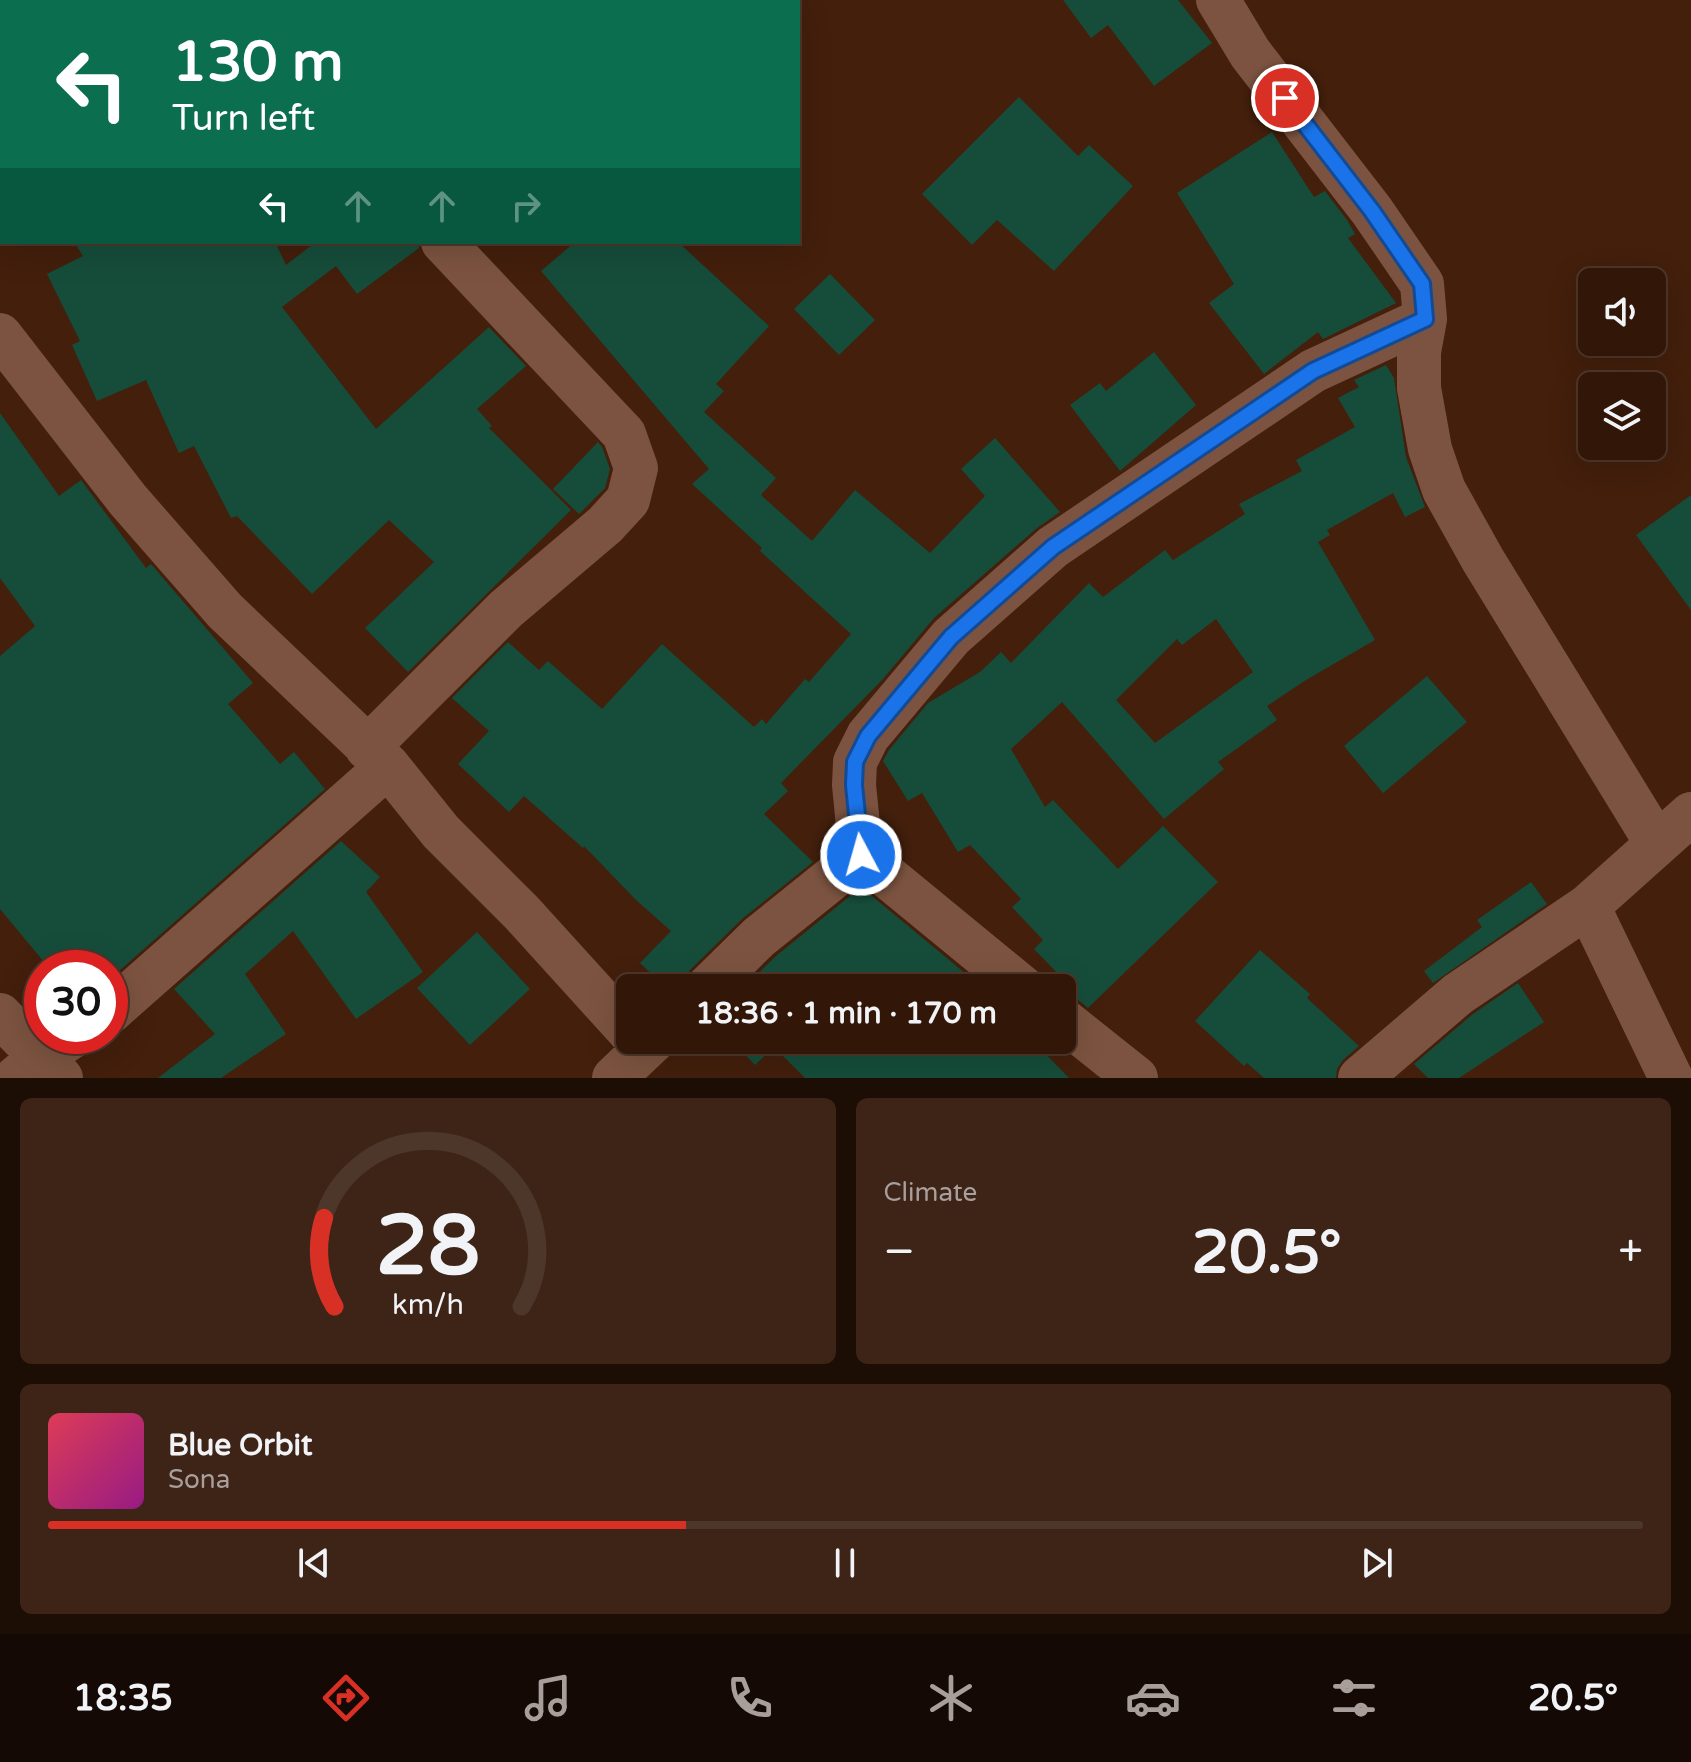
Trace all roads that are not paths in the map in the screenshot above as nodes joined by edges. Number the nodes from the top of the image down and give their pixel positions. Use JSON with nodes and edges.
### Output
{"nodes":[{"id":1,"x":1218,"y":0,"type":"edge"},
{"id":2,"x":445,"y":244,"type":"edge"},
{"id":3,"x":1425,"y":319,"type":"junction"},
{"id":4,"x":0,"y":335,"type":"edge"},
{"id":5,"x":378,"y":757,"type":"junction"},
{"id":6,"x":1691,"y":814,"type":"edge"},
{"id":7,"x":1657,"y":844,"type":"junction"},
{"id":8,"x":861,"y":855,"type":"junction"},
{"id":9,"x":1588,"y":906,"type":"junction"},
{"id":10,"x":721,"y":974,"type":"edge"},
{"id":11,"x":1006,"y":974,"type":"edge"},
{"id":12,"x":128,"y":995,"type":"edge"},
{"id":13,"x":0,"y":1015,"type":"edge"},
{"id":14,"x":616,"y":1015,"type":"edge"},
{"id":15,"x":1076,"y":1030,"type":"edge"},
{"id":16,"x":640,"y":1054,"type":"edge"},
{"id":17,"x":47,"y":1062,"type":"edge"},
{"id":18,"x":614,"y":1078,"type":"edge"},
{"id":19,"x":1136,"y":1078,"type":"edge"},
{"id":20,"x":1360,"y":1078,"type":"edge"},
{"id":21,"x":1671,"y":1078,"type":"edge"}],
"edges":[{"from":1,"to":3,"type":"street"},
{"from":2,"to":5,"type":"street"},
{"from":3,"to":7,"type":"street"},
{"from":3,"to":8,"type":"street"},
{"from":4,"to":5,"type":"street"},
{"from":5,"to":12,"type":"street"},
{"from":5,"to":14,"type":"street"},
{"from":6,"to":7,"type":"street"},
{"from":7,"to":9,"type":"street"},
{"from":8,"to":10,"type":"street"},
{"from":8,"to":11,"type":"street"},
{"from":9,"to":20,"type":"street"},
{"from":9,"to":21,"type":"street"},
{"from":13,"to":17,"type":"street"},
{"from":15,"to":19,"type":"street"},
{"from":16,"to":18,"type":"street"}]}
